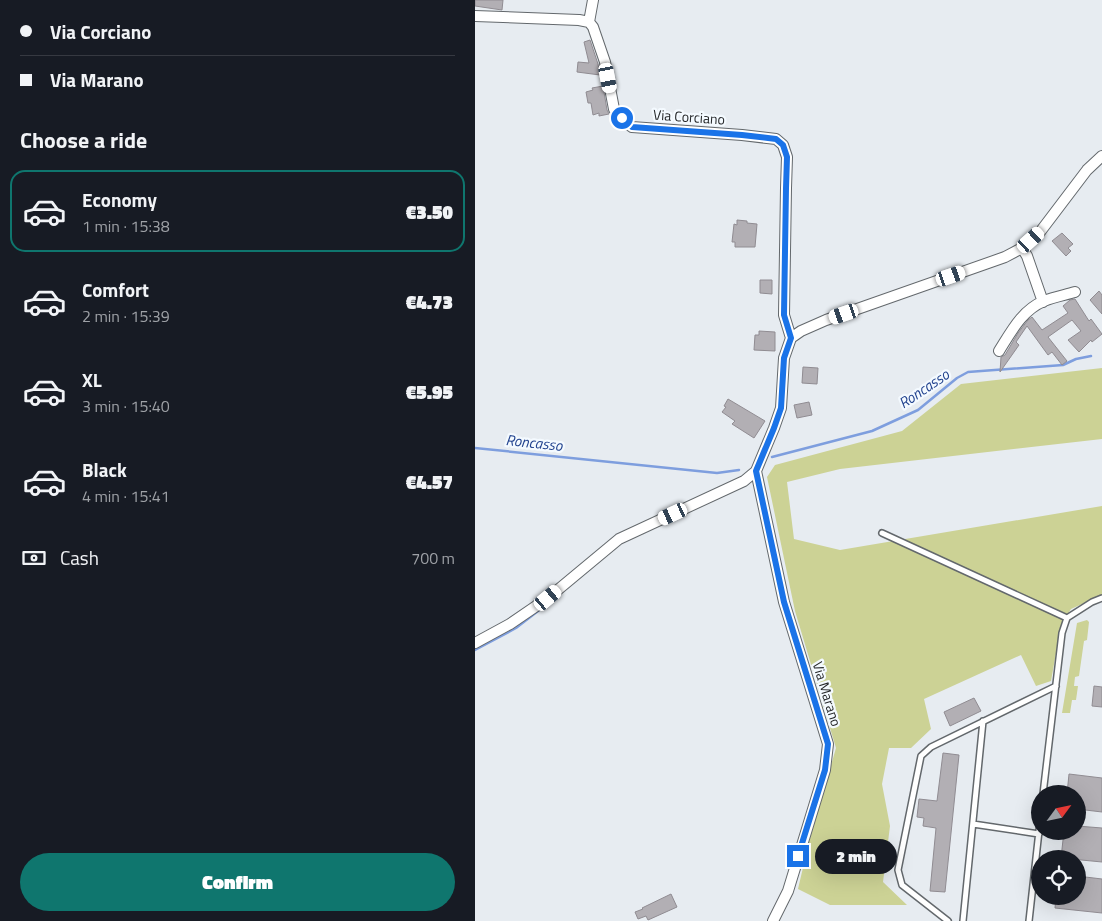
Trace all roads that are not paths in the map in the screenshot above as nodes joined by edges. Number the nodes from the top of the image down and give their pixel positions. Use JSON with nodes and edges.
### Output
{"nodes":[{"id":1,"x":593,"y":0,"type":"edge"},
{"id":2,"x":475,"y":16,"type":"edge"},
{"id":3,"x":589,"y":22,"type":"junction"},
{"id":4,"x":1102,"y":156,"type":"edge"},
{"id":5,"x":1022,"y":248,"type":"junction"},
{"id":6,"x":1075,"y":292,"type":"dead end"},
{"id":7,"x":1043,"y":302,"type":"junction"},
{"id":8,"x":791,"y":338,"type":"junction"},
{"id":9,"x":999,"y":351,"type":"dead end"},
{"id":10,"x":756,"y":471,"type":"junction"},
{"id":11,"x":882,"y":533,"type":"dead end"},
{"id":12,"x":1102,"y":598,"type":"edge"},
{"id":13,"x":1067,"y":618,"type":"junction"},
{"id":14,"x":475,"y":643,"type":"edge"},
{"id":15,"x":1056,"y":686,"type":"junction"},
{"id":16,"x":983,"y":722,"type":"junction"},
{"id":17,"x":1044,"y":785,"type":"edge"},
{"id":18,"x":973,"y":824,"type":"junction"},
{"id":19,"x":1031,"y":833,"type":"edge"},
{"id":20,"x":1038,"y":840,"type":"edge"},
{"id":21,"x":773,"y":921,"type":"edge"},
{"id":22,"x":948,"y":921,"type":"edge"},
{"id":23,"x":963,"y":921,"type":"edge"},
{"id":24,"x":1029,"y":921,"type":"edge"}],
"edges":[{"from":1,"to":3,"type":"street"},
{"from":2,"to":3,"type":"street"},
{"from":3,"to":8,"type":"street","name":"Via Corciano"},
{"from":4,"to":5,"type":"street"},
{"from":5,"to":7,"type":"street"},
{"from":5,"to":8,"type":"street"},
{"from":6,"to":7,"type":"street"},
{"from":7,"to":9,"type":"street"},
{"from":8,"to":10,"type":"street"},
{"from":10,"to":14,"type":"street"},
{"from":10,"to":21,"type":"street","name":"Via Marano"},
{"from":11,"to":13,"type":"lane"},
{"from":12,"to":13,"type":"lane"},
{"from":13,"to":15,"type":"lane"},
{"from":15,"to":16,"type":"lane"},
{"from":15,"to":17,"type":"lane"},
{"from":16,"to":18,"type":"lane"},
{"from":16,"to":22,"type":"lane"},
{"from":18,"to":19,"type":"lane"},
{"from":18,"to":23,"type":"lane"},
{"from":20,"to":24,"type":"lane"}]}
